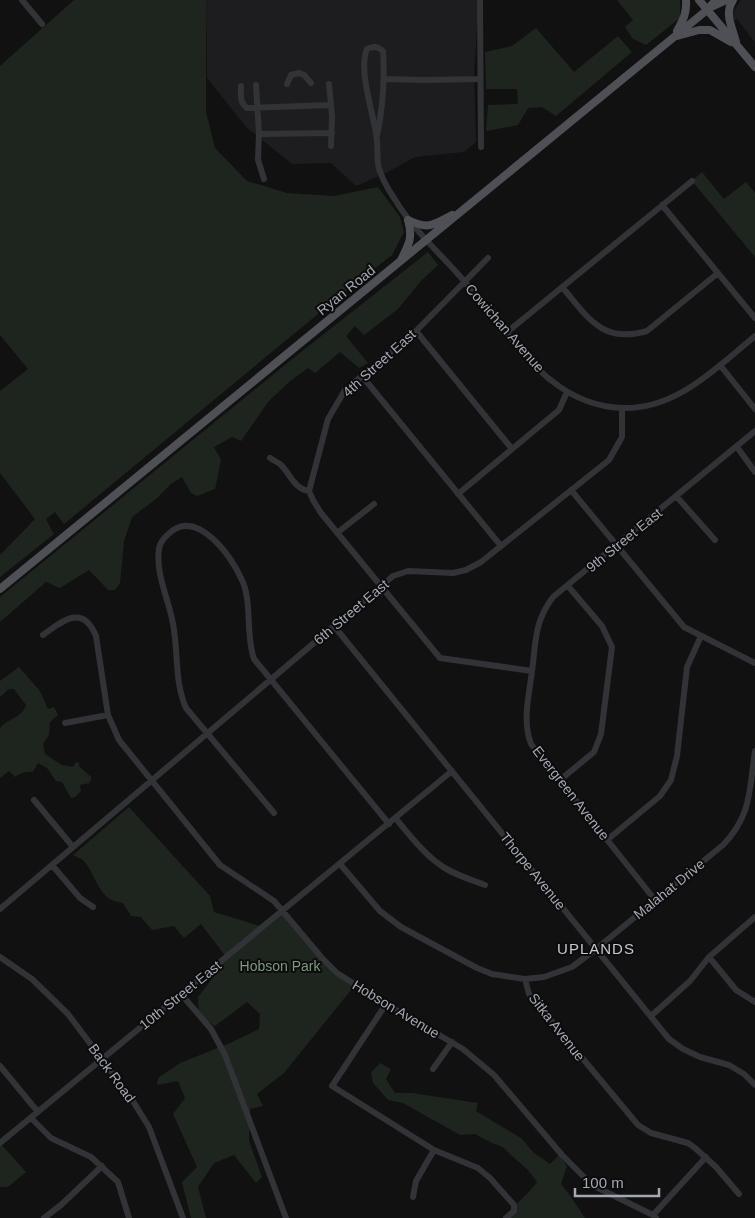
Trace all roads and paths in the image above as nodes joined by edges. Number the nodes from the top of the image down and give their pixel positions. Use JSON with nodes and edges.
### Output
{"nodes":[{"id":1,"x":22,"y":0,"type":"edge"},
{"id":2,"x":480,"y":0,"type":"edge"},
{"id":3,"x":686,"y":0,"type":"edge"},
{"id":4,"x":699,"y":0,"type":"edge"},
{"id":5,"x":716,"y":0,"type":"edge"},
{"id":6,"x":726,"y":0,"type":"edge"},
{"id":7,"x":733,"y":0,"type":"edge"},
{"id":8,"x":707,"y":10,"type":"junction"},
{"id":9,"x":42,"y":24,"type":"dead end"},
{"id":10,"x":673,"y":37,"type":"junction"},
{"id":11,"x":737,"y":46,"type":"junction"},
{"id":12,"x":755,"y":67,"type":"edge"},
{"id":13,"x":384,"y":78,"type":"junction"},
{"id":14,"x":479,"y":79,"type":"junction"},
{"id":15,"x":311,"y":83,"type":"dead end"},
{"id":16,"x":287,"y":84,"type":"dead end"},
{"id":17,"x":329,"y":84,"type":"dead end"},
{"id":18,"x":256,"y":85,"type":"dead end"},
{"id":19,"x":241,"y":86,"type":"dead end"},
{"id":20,"x":330,"y":106,"type":"junction"},
{"id":21,"x":258,"y":108,"type":"junction"},
{"id":22,"x":332,"y":132,"type":"junction"},
{"id":23,"x":259,"y":134,"type":"junction"},
{"id":24,"x":377,"y":136,"type":"junction"},
{"id":25,"x":331,"y":146,"type":"dead end"},
{"id":26,"x":481,"y":147,"type":"dead end"},
{"id":27,"x":264,"y":179,"type":"dead end"},
{"id":28,"x":692,"y":181,"type":"dead end"},
{"id":29,"x":662,"y":205,"type":"junction"},
{"id":30,"x":466,"y":208,"type":"junction"},
{"id":31,"x":408,"y":220,"type":"junction"},
{"id":32,"x":427,"y":240,"type":"junction"},
{"id":33,"x":488,"y":258,"type":"dead end"},
{"id":34,"x":398,"y":265,"type":"junction"},
{"id":35,"x":718,"y":274,"type":"junction"},
{"id":36,"x":464,"y":282,"type":"junction"},
{"id":37,"x":563,"y":288,"type":"junction"},
{"id":38,"x":755,"y":318,"type":"edge"},
{"id":39,"x":416,"y":331,"type":"junction"},
{"id":40,"x":506,"y":333,"type":"junction"},
{"id":41,"x":755,"y":336,"type":"edge"},
{"id":42,"x":720,"y":365,"type":"junction"},
{"id":43,"x":362,"y":376,"type":"junction"},
{"id":44,"x":567,"y":392,"type":"junction"},
{"id":45,"x":622,"y":408,"type":"junction"},
{"id":46,"x":755,"y":409,"type":"edge"},
{"id":47,"x":755,"y":431,"type":"edge"},
{"id":48,"x":737,"y":447,"type":"junction"},
{"id":49,"x":512,"y":449,"type":"junction"},
{"id":50,"x":270,"y":458,"type":"dead end"},
{"id":51,"x":755,"y":472,"type":"edge"},
{"id":52,"x":308,"y":490,"type":"junction"},
{"id":53,"x":571,"y":490,"type":"junction"},
{"id":54,"x":458,"y":494,"type":"junction"},
{"id":55,"x":677,"y":497,"type":"junction"},
{"id":56,"x":374,"y":504,"type":"dead end"},
{"id":57,"x":337,"y":533,"type":"junction"},
{"id":58,"x":715,"y":540,"type":"dead end"},
{"id":59,"x":501,"y":546,"type":"junction"},
{"id":60,"x":617,"y":546,"type":"junction"},
{"id":61,"x":568,"y":586,"type":"junction"},
{"id":62,"x":380,"y":587,"type":"junction"},
{"id":63,"x":0,"y":589,"type":"edge"},
{"id":64,"x":334,"y":626,"type":"junction"},
{"id":65,"x":43,"y":635,"type":"dead end"},
{"id":66,"x":701,"y":636,"type":"junction"},
{"id":67,"x":755,"y":663,"type":"edge"},
{"id":68,"x":532,"y":671,"type":"junction"},
{"id":69,"x":271,"y":679,"type":"junction"},
{"id":70,"x":108,"y":715,"type":"junction"},
{"id":71,"x":64,"y":723,"type":"dead end"},
{"id":72,"x":207,"y":734,"type":"junction"},
{"id":73,"x":755,"y":751,"type":"edge"},
{"id":74,"x":754,"y":764,"type":"edge"},
{"id":75,"x":452,"y":771,"type":"junction"},
{"id":76,"x":152,"y":780,"type":"junction"},
{"id":77,"x":560,"y":780,"type":"junction"},
{"id":78,"x":34,"y":800,"type":"dead end"},
{"id":79,"x":274,"y":813,"type":"dead end"},
{"id":80,"x":396,"y":819,"type":"junction"},
{"id":81,"x":390,"y":824,"type":"junction"},
{"id":82,"x":607,"y":840,"type":"junction"},
{"id":83,"x":73,"y":847,"type":"junction"},
{"id":84,"x":340,"y":864,"type":"junction"},
{"id":85,"x":52,"y":865,"type":"junction"},
{"id":86,"x":485,"y":885,"type":"dead end"},
{"id":87,"x":655,"y":900,"type":"junction"},
{"id":88,"x":93,"y":907,"type":"dead end"},
{"id":89,"x":0,"y":909,"type":"edge"},
{"id":90,"x":283,"y":911,"type":"junction"},
{"id":91,"x":755,"y":917,"type":"edge"},
{"id":92,"x":596,"y":949,"type":"junction"},
{"id":93,"x":709,"y":957,"type":"junction"},
{"id":94,"x":0,"y":958,"type":"edge"},
{"id":95,"x":526,"y":979,"type":"junction"},
{"id":96,"x":180,"y":994,"type":"junction"},
{"id":97,"x":755,"y":1002,"type":"edge"},
{"id":98,"x":386,"y":1004,"type":"junction"},
{"id":99,"x":651,"y":1016,"type":"junction"},
{"id":100,"x":452,"y":1042,"type":"junction"},
{"id":101,"x":102,"y":1059,"type":"junction"},
{"id":102,"x":0,"y":1066,"type":"edge"},
{"id":103,"x":433,"y":1068,"type":"dead end"},
{"id":104,"x":755,"y":1085,"type":"edge"},
{"id":105,"x":38,"y":1112,"type":"junction"},
{"id":106,"x":31,"y":1118,"type":"junction"},
{"id":107,"x":0,"y":1143,"type":"edge"},
{"id":108,"x":434,"y":1150,"type":"junction"},
{"id":109,"x":706,"y":1158,"type":"junction"},
{"id":110,"x":102,"y":1166,"type":"junction"},
{"id":111,"x":739,"y":1194,"type":"dead end"},
{"id":112,"x":413,"y":1197,"type":"dead end"},
{"id":113,"x":654,"y":1217,"type":"edge"},
{"id":114,"x":44,"y":1218,"type":"edge"},
{"id":115,"x":129,"y":1218,"type":"edge"},
{"id":116,"x":183,"y":1218,"type":"edge"},
{"id":117,"x":286,"y":1218,"type":"edge"},
{"id":118,"x":506,"y":1218,"type":"edge"}],
"edges":[{"from":1,"to":9,"type":"street"},
{"from":2,"to":14,"type":"street"},
{"from":3,"to":10,"type":"main road"},
{"from":4,"to":8,"type":"main road"},
{"from":5,"to":8,"type":"main road","name":"Ryan Road"},
{"from":6,"to":8,"type":"main road","name":"Ryan Road"},
{"from":7,"to":11,"type":"main road"},
{"from":8,"to":10,"type":"main road","name":"Ryan Road"},
{"from":8,"to":11,"type":"main road"},
{"from":10,"to":11,"type":"main road"},
{"from":10,"to":30,"type":"main road","name":"Ryan Road"},
{"from":11,"to":12,"type":"main road"},
{"from":13,"to":14,"type":"street"},
{"from":13,"to":24,"type":"street"},
{"from":13,"to":24,"type":"street"},
{"from":14,"to":26,"type":"street"},
{"from":15,"to":16,"type":"street"},
{"from":17,"to":20,"type":"street"},
{"from":18,"to":21,"type":"street"},
{"from":19,"to":21,"type":"street"},
{"from":20,"to":21,"type":"street"},
{"from":20,"to":22,"type":"street"},
{"from":21,"to":23,"type":"street"},
{"from":22,"to":23,"type":"street"},
{"from":22,"to":25,"type":"street"},
{"from":23,"to":27,"type":"street"},
{"from":24,"to":31,"type":"street","name":"Cowichan Avenue"},
{"from":28,"to":29,"type":"street"},
{"from":29,"to":35,"type":"street"},
{"from":29,"to":37,"type":"street"},
{"from":30,"to":31,"type":"main road"},
{"from":30,"to":32,"type":"main road","name":"Ryan Road"},
{"from":31,"to":32,"type":"street","name":"Cowichan Avenue"},
{"from":31,"to":34,"type":"main road"},
{"from":32,"to":34,"type":"main road","name":"Ryan Road"},
{"from":32,"to":36,"type":"street","name":"Cowichan Avenue"},
{"from":33,"to":36,"type":"street","name":"4th Street East"},
{"from":34,"to":63,"type":"main road","name":"Ryan Road"},
{"from":35,"to":37,"type":"street"},
{"from":35,"to":38,"type":"street"},
{"from":36,"to":39,"type":"street","name":"4th Street East"},
{"from":36,"to":40,"type":"street","name":"Cowichan Avenue"},
{"from":37,"to":40,"type":"street"},
{"from":39,"to":43,"type":"street","name":"4th Street East"},
{"from":39,"to":49,"type":"street"},
{"from":40,"to":44,"type":"street","name":"Cowichan Avenue"},
{"from":41,"to":42,"type":"street"},
{"from":42,"to":45,"type":"street"},
{"from":42,"to":46,"type":"street"},
{"from":43,"to":52,"type":"street","name":"4th Street East"},
{"from":43,"to":54,"type":"street"},
{"from":44,"to":45,"type":"street","name":"Cowichan Avenue"},
{"from":44,"to":49,"type":"street"},
{"from":45,"to":53,"type":"street","name":"6th Street East"},
{"from":47,"to":48,"type":"street","name":"9th Street East"},
{"from":48,"to":51,"type":"street"},
{"from":48,"to":55,"type":"street","name":"9th Street East"},
{"from":49,"to":54,"type":"street"},
{"from":50,"to":52,"type":"street"},
{"from":52,"to":57,"type":"street"},
{"from":53,"to":59,"type":"street","name":"6th Street East"},
{"from":53,"to":60,"type":"street"},
{"from":54,"to":59,"type":"street"},
{"from":55,"to":58,"type":"street"},
{"from":55,"to":60,"type":"street","name":"9th Street East"},
{"from":56,"to":57,"type":"street"},
{"from":57,"to":62,"type":"street"},
{"from":59,"to":62,"type":"street","name":"6th Street East"},
{"from":60,"to":61,"type":"street","name":"9th Street East"},
{"from":60,"to":66,"type":"street"},
{"from":61,"to":68,"type":"street","name":"9th Street East"},
{"from":61,"to":77,"type":"street"},
{"from":62,"to":64,"type":"street","name":"6th Street East"},
{"from":62,"to":68,"type":"street"},
{"from":64,"to":69,"type":"street","name":"6th Street East"},
{"from":64,"to":75,"type":"street","name":"Thorpe Avenue"},
{"from":65,"to":70,"type":"street","name":"Hobson Avenue"},
{"from":66,"to":67,"type":"street"},
{"from":66,"to":82,"type":"street"},
{"from":68,"to":77,"type":"street","name":"Evergreen Avenue"},
{"from":69,"to":72,"type":"street","name":"6th Street East"},
{"from":69,"to":72,"type":"street"},
{"from":69,"to":81,"type":"street"},
{"from":70,"to":71,"type":"street"},
{"from":70,"to":76,"type":"street","name":"Hobson Avenue"},
{"from":72,"to":76,"type":"street","name":"6th Street East"},
{"from":72,"to":79,"type":"street"},
{"from":73,"to":74,"type":"street","name":"Malahat Drive"},
{"from":74,"to":87,"type":"street","name":"Malahat Drive"},
{"from":75,"to":80,"type":"street","name":"10th Street East"},
{"from":75,"to":92,"type":"street","name":"Thorpe Avenue"},
{"from":76,"to":83,"type":"street","name":"6th Street East"},
{"from":76,"to":90,"type":"street","name":"Hobson Avenue"},
{"from":77,"to":82,"type":"street","name":"Evergreen Avenue"},
{"from":78,"to":83,"type":"street"},
{"from":80,"to":81,"type":"street","name":"10th Street East"},
{"from":80,"to":86,"type":"street"},
{"from":81,"to":84,"type":"street","name":"10th Street East"},
{"from":82,"to":87,"type":"street","name":"Evergreen Avenue"},
{"from":83,"to":85,"type":"street","name":"6th Street East"},
{"from":84,"to":90,"type":"street","name":"10th Street East"},
{"from":84,"to":95,"type":"street","name":"Sitka Avenue"},
{"from":85,"to":88,"type":"street"},
{"from":85,"to":89,"type":"street","name":"6th Street East"},
{"from":87,"to":92,"type":"street","name":"Malahat Drive"},
{"from":90,"to":96,"type":"street","name":"10th Street East"},
{"from":90,"to":98,"type":"street","name":"Hobson Avenue"},
{"from":91,"to":93,"type":"street"},
{"from":92,"to":95,"type":"street","name":"Malahat Drive"},
{"from":92,"to":99,"type":"street","name":"Thorpe Avenue"},
{"from":93,"to":97,"type":"street"},
{"from":93,"to":99,"type":"street"},
{"from":94,"to":101,"type":"street","name":"Back Road"},
{"from":95,"to":109,"type":"street","name":"Sitka Avenue"},
{"from":96,"to":101,"type":"street","name":"10th Street East"},
{"from":96,"to":117,"type":"street"},
{"from":98,"to":100,"type":"street","name":"Hobson Avenue"},
{"from":98,"to":108,"type":"street"},
{"from":99,"to":104,"type":"street","name":"Thorpe Avenue"},
{"from":100,"to":103,"type":"street"},
{"from":100,"to":113,"type":"street","name":"Hobson Avenue"},
{"from":101,"to":105,"type":"street","name":"10th Street East"},
{"from":101,"to":116,"type":"street","name":"Back Road"},
{"from":102,"to":105,"type":"street"},
{"from":105,"to":106,"type":"street","name":"10th Street East"},
{"from":106,"to":107,"type":"street","name":"10th Street East"},
{"from":106,"to":110,"type":"street"},
{"from":108,"to":112,"type":"street"},
{"from":108,"to":118,"type":"street"},
{"from":109,"to":111,"type":"street","name":"Sitka Avenue"},
{"from":109,"to":113,"type":"street"},
{"from":110,"to":114,"type":"street"},
{"from":110,"to":115,"type":"street"}]}
